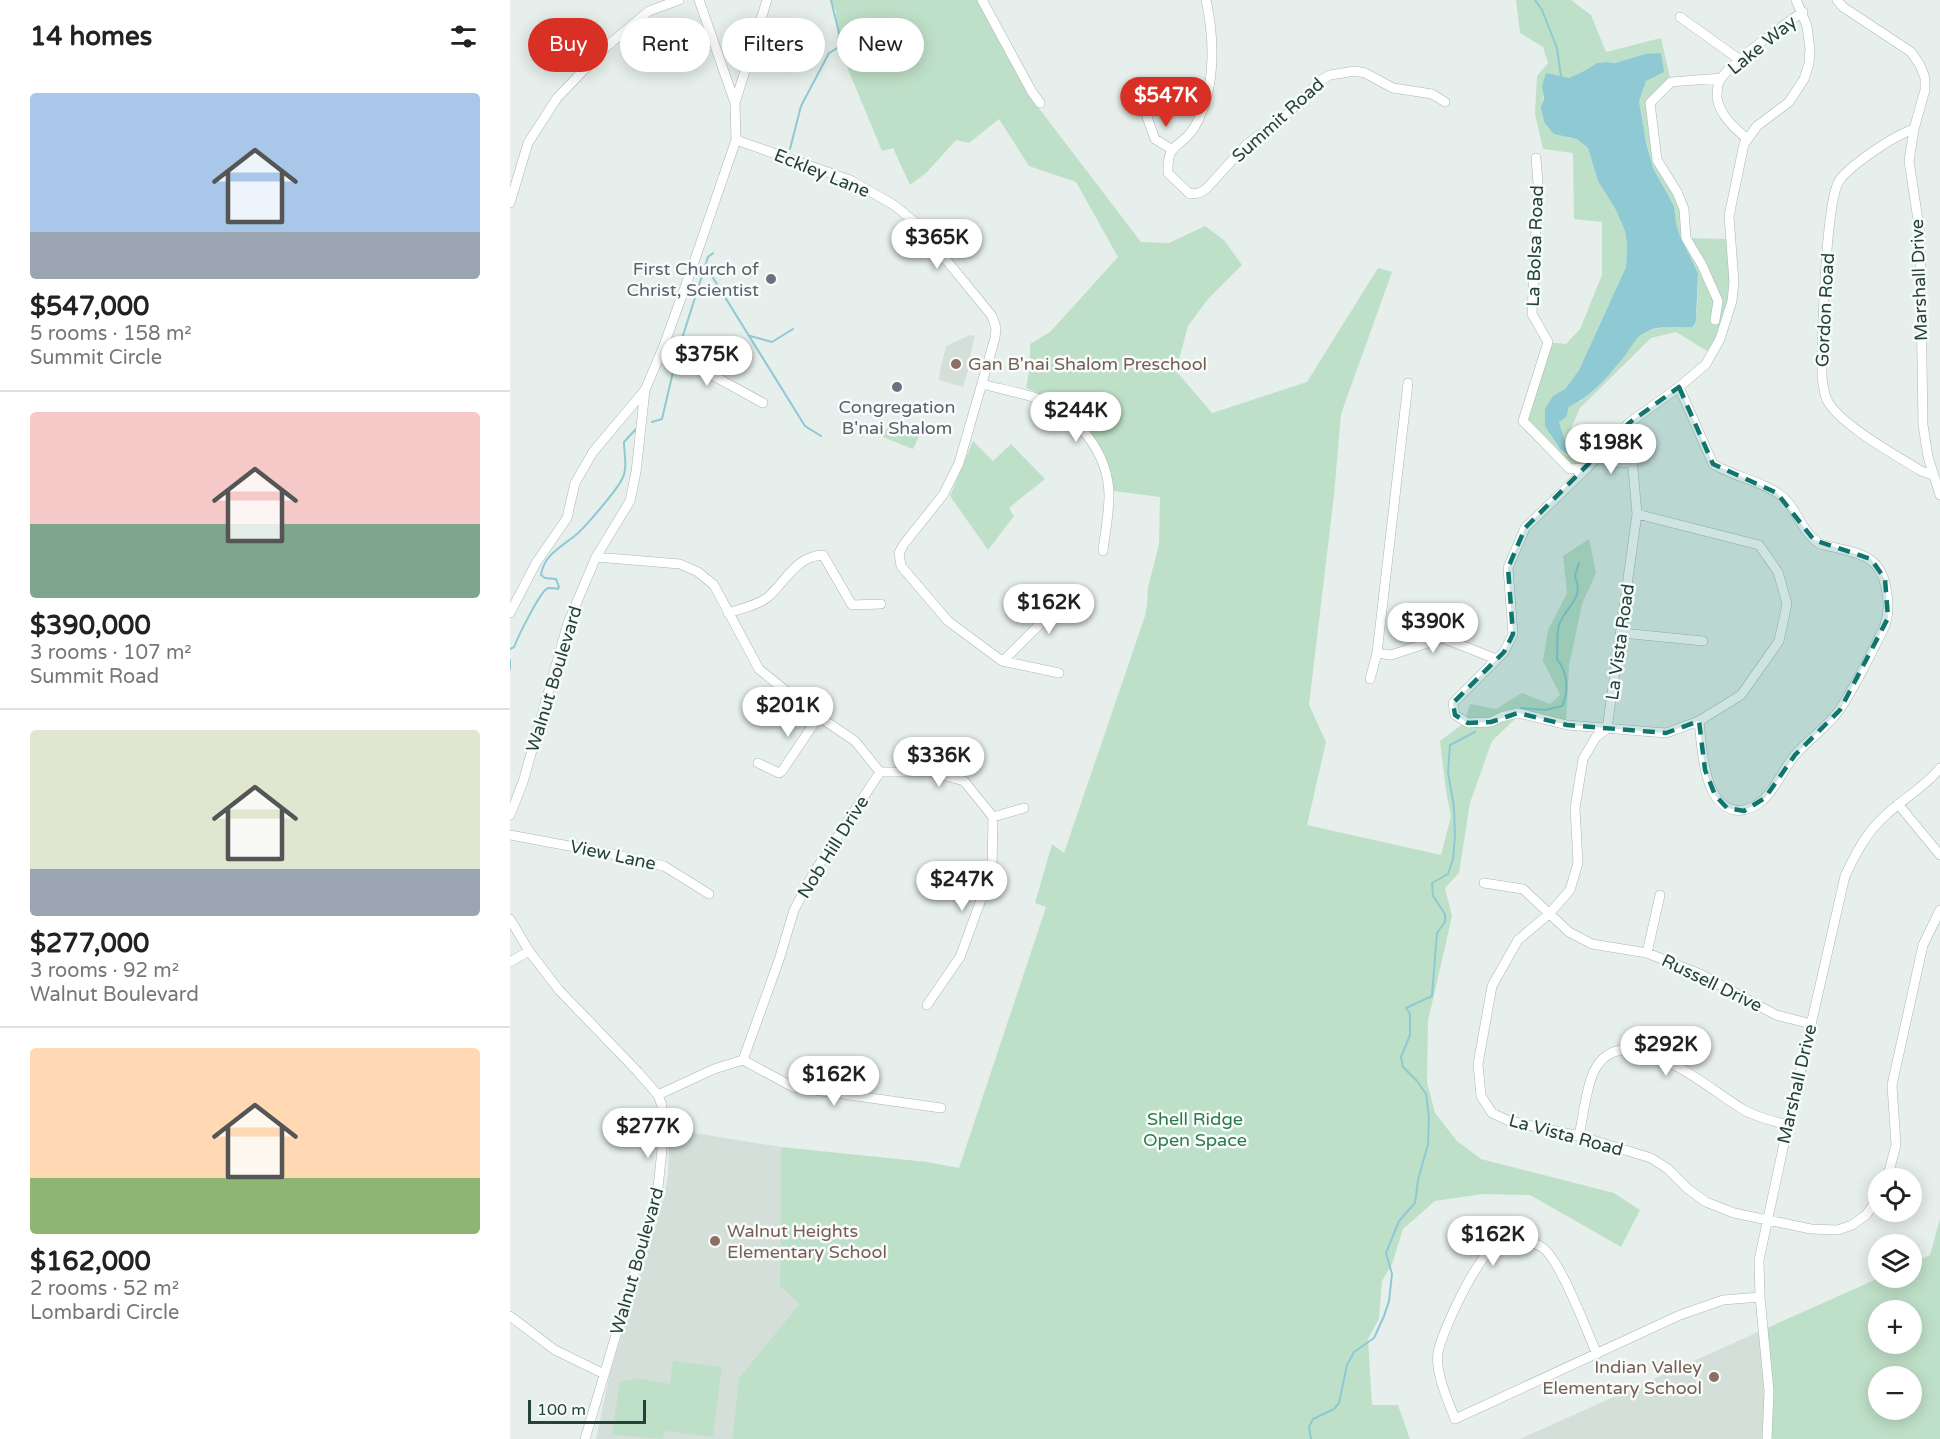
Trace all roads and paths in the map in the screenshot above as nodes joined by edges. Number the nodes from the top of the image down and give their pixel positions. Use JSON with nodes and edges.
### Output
{"nodes":[{"id":1,"x":679,"y":0,"type":"edge"},
{"id":2,"x":699,"y":0,"type":"edge"},
{"id":3,"x":767,"y":0,"type":"edge"},
{"id":4,"x":982,"y":0,"type":"edge"},
{"id":5,"x":1210,"y":0,"type":"edge"},
{"id":6,"x":1796,"y":0,"type":"edge"},
{"id":7,"x":1837,"y":0,"type":"edge"},
{"id":8,"x":1803,"y":12,"type":"junction"},
{"id":9,"x":1680,"y":17,"type":"dead end"},
{"id":10,"x":1740,"y":60,"type":"junction"},
{"id":11,"x":1721,"y":78,"type":"junction"},
{"id":12,"x":1445,"y":102,"type":"dead end"},
{"id":13,"x":735,"y":103,"type":"junction"},
{"id":14,"x":1040,"y":103,"type":"dead end"},
{"id":15,"x":1148,"y":117,"type":"dead end"},
{"id":16,"x":1914,"y":129,"type":"junction"},
{"id":17,"x":1747,"y":139,"type":"junction"},
{"id":18,"x":736,"y":140,"type":"junction"},
{"id":19,"x":1171,"y":149,"type":"junction"},
{"id":20,"x":1536,"y":158,"type":"dead end"},
{"id":21,"x":510,"y":203,"type":"edge"},
{"id":22,"x":1714,"y":320,"type":"dead end"},
{"id":23,"x":663,"y":348,"type":"junction"},
{"id":24,"x":1408,"y":382,"type":"dead end"},
{"id":25,"x":982,"y":384,"type":"junction"},
{"id":26,"x":1679,"y":387,"type":"junction"},
{"id":27,"x":645,"y":390,"type":"junction"},
{"id":28,"x":763,"y":403,"type":"dead end"},
{"id":29,"x":1629,"y":423,"type":"junction"},
{"id":30,"x":1602,"y":452,"type":"junction"},
{"id":31,"x":1632,"y":463,"type":"junction"},
{"id":32,"x":1587,"y":468,"type":"junction"},
{"id":33,"x":1933,"y":475,"type":"junction"},
{"id":34,"x":1940,"y":495,"type":"edge"},
{"id":35,"x":1637,"y":514,"type":"junction"},
{"id":36,"x":1102,"y":551,"type":"dead end"},
{"id":37,"x":596,"y":557,"type":"junction"},
{"id":38,"x":1059,"y":590,"type":"dead end"},
{"id":39,"x":881,"y":604,"type":"dead end"},
{"id":40,"x":510,"y":613,"type":"edge"},
{"id":41,"x":728,"y":613,"type":"junction"},
{"id":42,"x":1622,"y":633,"type":"junction"},
{"id":43,"x":1703,"y":641,"type":"dead end"},
{"id":44,"x":1377,"y":653,"type":"junction"},
{"id":45,"x":1496,"y":659,"type":"junction"},
{"id":46,"x":1003,"y":661,"type":"junction"},
{"id":47,"x":1059,"y":673,"type":"dead end"},
{"id":48,"x":1370,"y":679,"type":"dead end"},
{"id":49,"x":819,"y":716,"type":"junction"},
{"id":50,"x":1699,"y":722,"type":"junction"},
{"id":51,"x":1607,"y":729,"type":"junction"},
{"id":52,"x":758,"y":763,"type":"dead end"},
{"id":53,"x":1940,"y":768,"type":"edge"},
{"id":54,"x":880,"y":772,"type":"junction"},
{"id":55,"x":1898,"y":804,"type":"junction"},
{"id":56,"x":1024,"y":808,"type":"dead end"},
{"id":57,"x":510,"y":815,"type":"edge"},
{"id":58,"x":993,"y":817,"type":"junction"},
{"id":59,"x":510,"y":835,"type":"edge"},
{"id":60,"x":1940,"y":855,"type":"edge"},
{"id":61,"x":1484,"y":883,"type":"dead end"},
{"id":62,"x":709,"y":894,"type":"dead end"},
{"id":63,"x":1660,"y":895,"type":"dead end"},
{"id":64,"x":1940,"y":910,"type":"edge"},
{"id":65,"x":1550,"y":914,"type":"junction"},
{"id":66,"x":510,"y":919,"type":"edge"},
{"id":67,"x":529,"y":951,"type":"junction"},
{"id":68,"x":1647,"y":952,"type":"junction"},
{"id":69,"x":510,"y":962,"type":"edge"},
{"id":70,"x":927,"y":1005,"type":"dead end"},
{"id":71,"x":1811,"y":1024,"type":"junction"},
{"id":72,"x":743,"y":1060,"type":"junction"},
{"id":73,"x":658,"y":1095,"type":"junction"},
{"id":74,"x":941,"y":1108,"type":"dead end"},
{"id":75,"x":1788,"y":1125,"type":"junction"},
{"id":76,"x":1579,"y":1136,"type":"junction"},
{"id":77,"x":1890,"y":1168,"type":"edge"},
{"id":78,"x":1868,"y":1212,"type":"edge"},
{"id":79,"x":1767,"y":1220,"type":"junction"},
{"id":80,"x":1760,"y":1297,"type":"junction"},
{"id":81,"x":510,"y":1316,"type":"edge"},
{"id":82,"x":1597,"y":1354,"type":"junction"},
{"id":83,"x":604,"y":1374,"type":"junction"},
{"id":84,"x":585,"y":1439,"type":"edge"},
{"id":85,"x":1767,"y":1439,"type":"edge"}],
"edges":[{"from":1,"to":21,"type":"street"},
{"from":2,"to":13,"type":"street"},
{"from":3,"to":13,"type":"street","name":"Walnut Boulevard"},
{"from":4,"to":14,"type":"street"},
{"from":5,"to":19,"type":"street"},
{"from":6,"to":8,"type":"street"},
{"from":7,"to":16,"type":"street","name":"Marshall Drive"},
{"from":8,"to":10,"type":"street","name":"Lake Way"},
{"from":8,"to":17,"type":"street"},
{"from":9,"to":10,"type":"street"},
{"from":10,"to":11,"type":"street","name":"Lake Way"},
{"from":11,"to":17,"type":"street","name":"Lake Way"},
{"from":11,"to":22,"type":"street","name":"Lake Way"},
{"from":12,"to":19,"type":"street","name":"Summit Road"},
{"from":13,"to":18,"type":"street","name":"Walnut Boulevard"},
{"from":15,"to":19,"type":"street"},
{"from":16,"to":33,"type":"street","name":"Marshall Drive"},
{"from":16,"to":33,"type":"street","name":"Gordon Road"},
{"from":17,"to":26,"type":"street"},
{"from":18,"to":23,"type":"street","name":"Walnut Boulevard"},
{"from":18,"to":25,"type":"street","name":"Eckley Lane"},
{"from":20,"to":32,"type":"street","name":"La Bolsa Road"},
{"from":23,"to":27,"type":"street","name":"Walnut Boulevard"},
{"from":23,"to":28,"type":"street"},
{"from":24,"to":44,"type":"street"},
{"from":25,"to":36,"type":"street"},
{"from":25,"to":46,"type":"street","name":"Eckley Lane"},
{"from":26,"to":29,"type":"street"},
{"from":26,"to":50,"type":"street"},
{"from":27,"to":37,"type":"street","name":"Walnut Boulevard"},
{"from":27,"to":40,"type":"street"},
{"from":29,"to":30,"type":"street"},
{"from":29,"to":31,"type":"street","name":"La Vista Road"},
{"from":30,"to":31,"type":"street"},
{"from":30,"to":32,"type":"street"},
{"from":31,"to":35,"type":"street","name":"La Vista Road"},
{"from":32,"to":45,"type":"street"},
{"from":33,"to":34,"type":"street","name":"Marshall Drive"},
{"from":35,"to":42,"type":"street","name":"La Vista Road"},
{"from":35,"to":50,"type":"street"},
{"from":37,"to":41,"type":"street"},
{"from":37,"to":57,"type":"street","name":"Walnut Boulevard"},
{"from":38,"to":46,"type":"street"},
{"from":39,"to":41,"type":"street"},
{"from":41,"to":49,"type":"street"},
{"from":42,"to":43,"type":"street"},
{"from":42,"to":51,"type":"street","name":"La Vista Road"},
{"from":44,"to":45,"type":"street"},
{"from":44,"to":48,"type":"street"},
{"from":45,"to":51,"type":"street"},
{"from":46,"to":47,"type":"street"},
{"from":49,"to":52,"type":"street"},
{"from":49,"to":54,"type":"street"},
{"from":50,"to":51,"type":"street"},
{"from":51,"to":65,"type":"street","name":"La Vista Road"},
{"from":53,"to":55,"type":"street","name":"Marshall Drive"},
{"from":54,"to":58,"type":"street"},
{"from":54,"to":72,"type":"street","name":"Nob Hill Drive"},
{"from":55,"to":60,"type":"street"},
{"from":55,"to":71,"type":"street","name":"Marshall Drive"},
{"from":56,"to":58,"type":"street"},
{"from":58,"to":70,"type":"street"},
{"from":59,"to":62,"type":"street","name":"View Lane"},
{"from":61,"to":65,"type":"street","name":"Russell Drive"},
{"from":63,"to":68,"type":"street"},
{"from":64,"to":77,"type":"street"},
{"from":65,"to":68,"type":"street","name":"Russell Drive"},
{"from":65,"to":76,"type":"street","name":"La Vista Road"},
{"from":66,"to":67,"type":"street"},
{"from":67,"to":69,"type":"street"},
{"from":67,"to":73,"type":"street"},
{"from":68,"to":71,"type":"street","name":"Russell Drive"},
{"from":71,"to":75,"type":"street","name":"Marshall Drive"},
{"from":72,"to":73,"type":"street"},
{"from":72,"to":74,"type":"street"},
{"from":73,"to":83,"type":"street","name":"Walnut Boulevard"},
{"from":75,"to":76,"type":"street"},
{"from":75,"to":79,"type":"street","name":"Marshall Drive"},
{"from":76,"to":79,"type":"street","name":"La Vista Road"},
{"from":78,"to":79,"type":"street","name":"La Vista Road"},
{"from":79,"to":80,"type":"street","name":"Marshall Drive"},
{"from":80,"to":82,"type":"street"},
{"from":80,"to":85,"type":"street","name":"Marshall Drive"},
{"from":81,"to":83,"type":"street"},
{"from":82,"to":82,"type":"street"},
{"from":83,"to":84,"type":"street","name":"Walnut Boulevard"}]}
